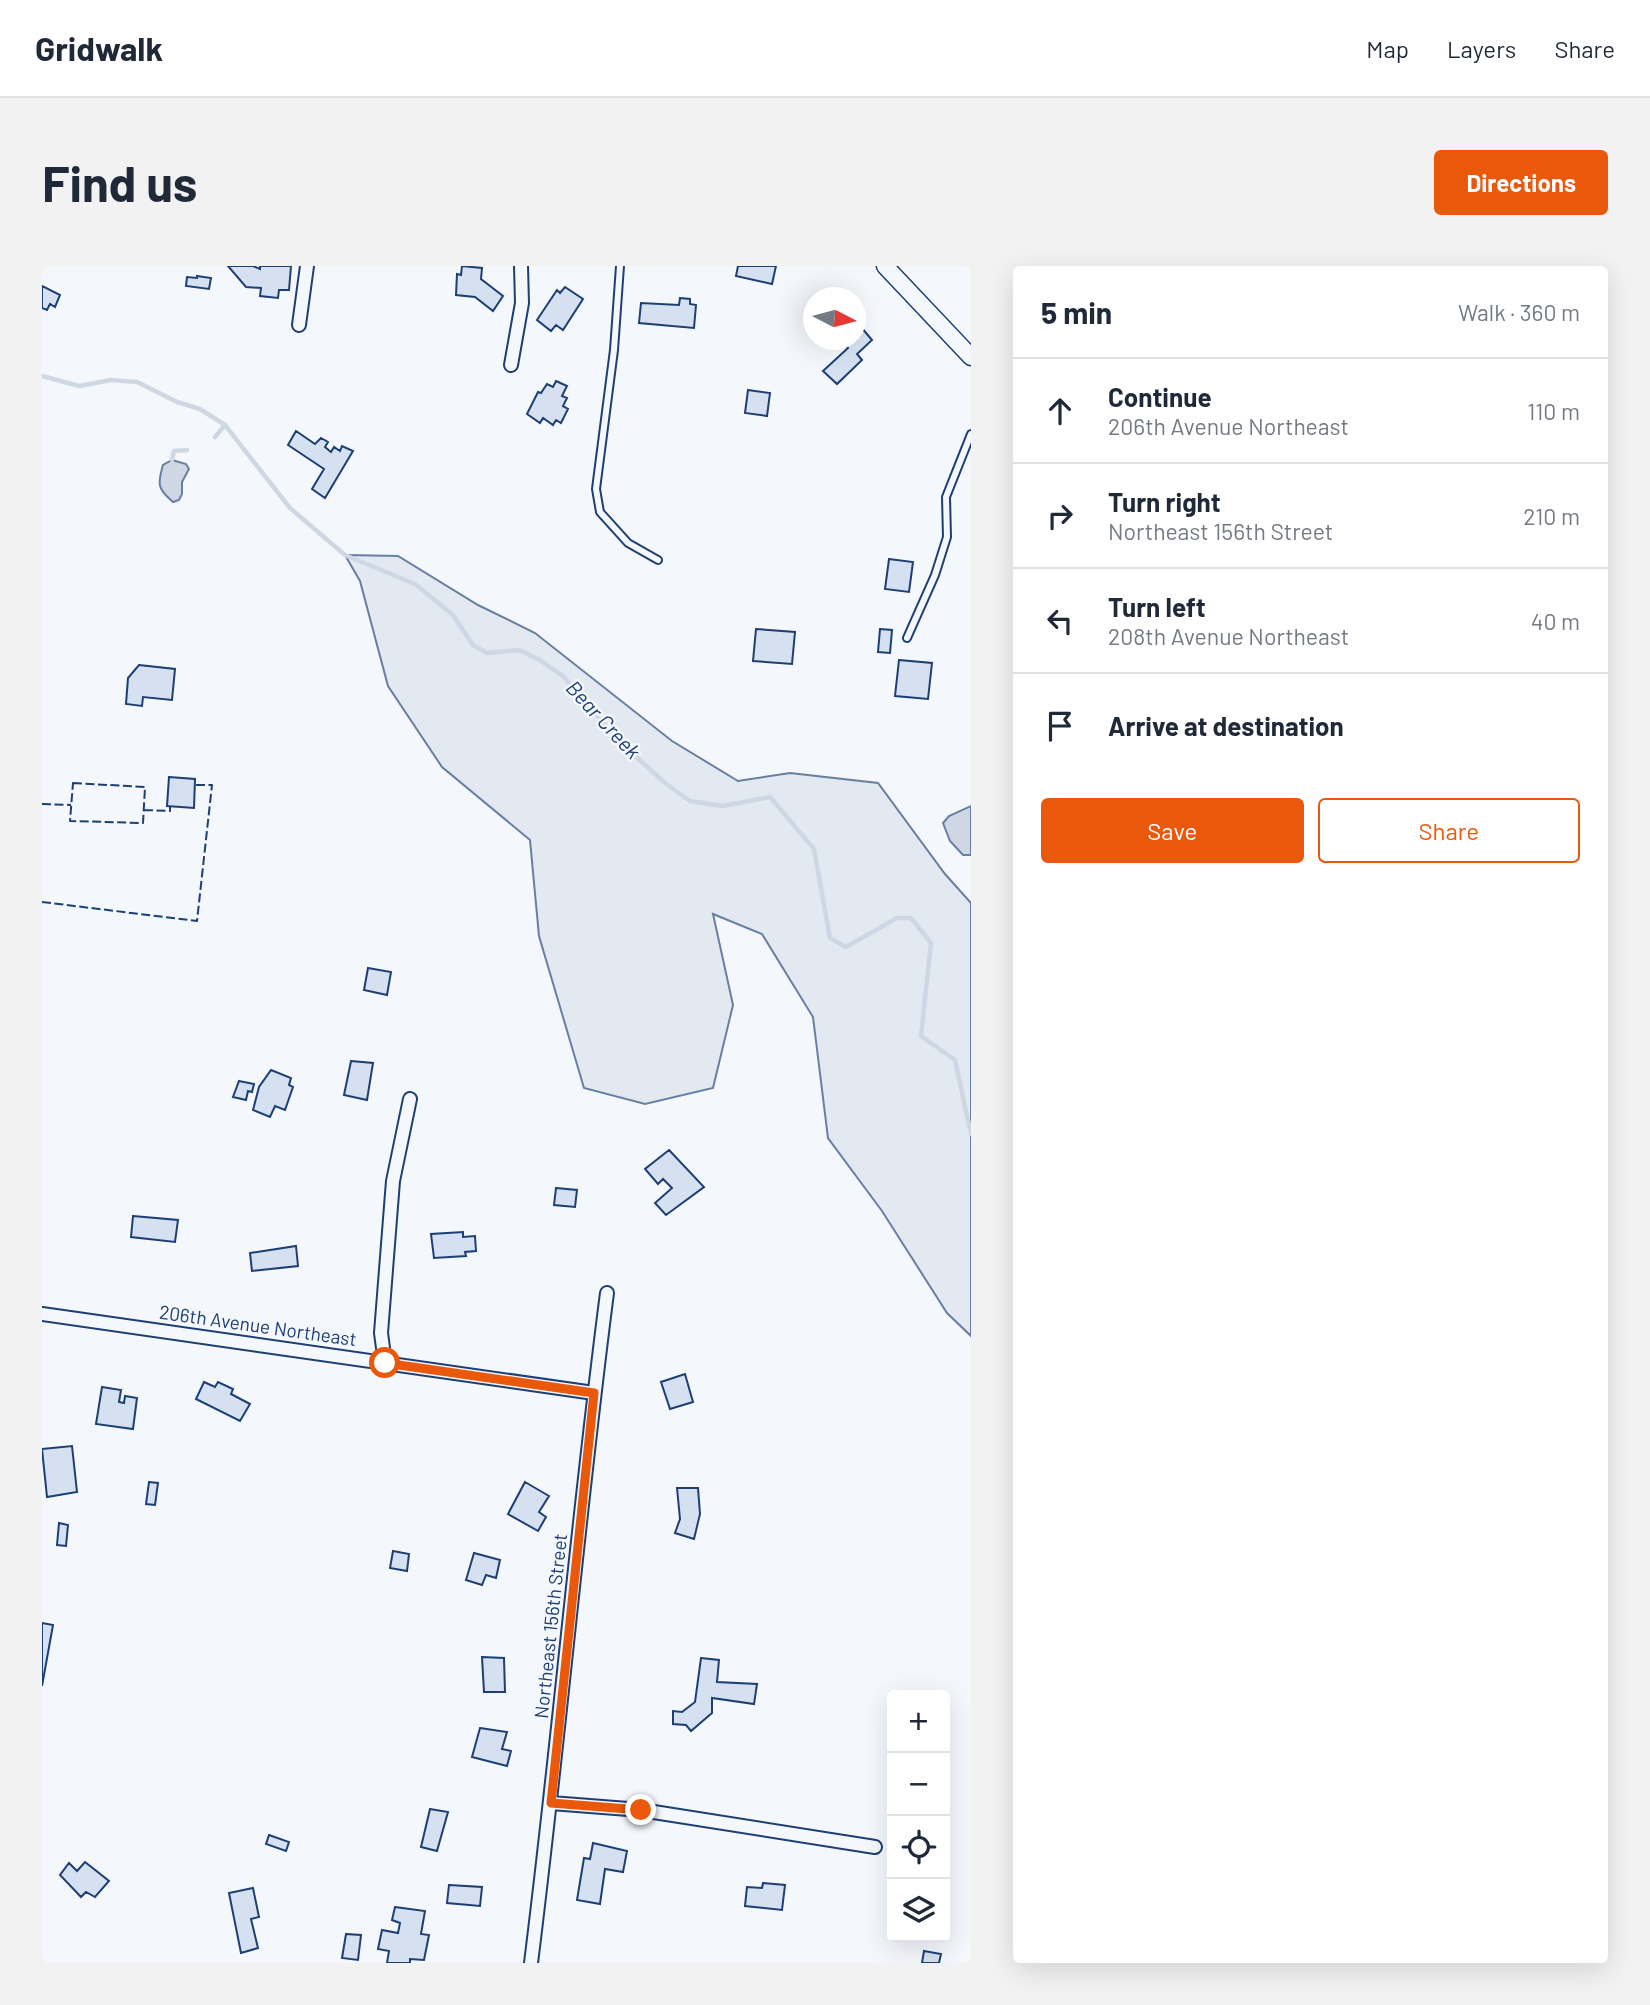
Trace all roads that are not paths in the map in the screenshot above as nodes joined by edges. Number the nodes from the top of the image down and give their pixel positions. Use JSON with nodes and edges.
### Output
{"nodes":[{"id":1,"x":307,"y":266,"type":"edge"},
{"id":2,"x":521,"y":266,"type":"edge"},
{"id":3,"x":620,"y":266,"type":"edge"},
{"id":4,"x":885,"y":266,"type":"edge"},
{"id":5,"x":299,"y":326,"type":"dead end"},
{"id":6,"x":971,"y":357,"type":"edge"},
{"id":7,"x":511,"y":365,"type":"dead end"},
{"id":8,"x":971,"y":434,"type":"edge"},
{"id":9,"x":658,"y":560,"type":"dead end"},
{"id":10,"x":906,"y":638,"type":"dead end"},
{"id":11,"x":410,"y":1098,"type":"dead end"},
{"id":12,"x":607,"y":1293,"type":"dead end"},
{"id":13,"x":42,"y":1314,"type":"edge"},
{"id":14,"x":385,"y":1363,"type":"junction"},
{"id":15,"x":594,"y":1393,"type":"junction"},
{"id":16,"x":551,"y":1803,"type":"junction"},
{"id":17,"x":876,"y":1847,"type":"dead end"},
{"id":18,"x":531,"y":1963,"type":"edge"}],
"edges":[{"from":1,"to":5,"type":"street"},
{"from":2,"to":7,"type":"street"},
{"from":3,"to":9,"type":"lane"},
{"from":4,"to":6,"type":"street"},
{"from":8,"to":10,"type":"lane"},
{"from":11,"to":14,"type":"street"},
{"from":12,"to":15,"type":"street","name":"Northeast 156th Street"},
{"from":13,"to":14,"type":"street","name":"206th Avenue Northeast"},
{"from":14,"to":15,"type":"street","name":"206th Avenue Northeast"},
{"from":15,"to":16,"type":"street","name":"Northeast 156th Street"},
{"from":16,"to":17,"type":"street"},
{"from":16,"to":18,"type":"street","name":"Northeast 156th Street"}]}
